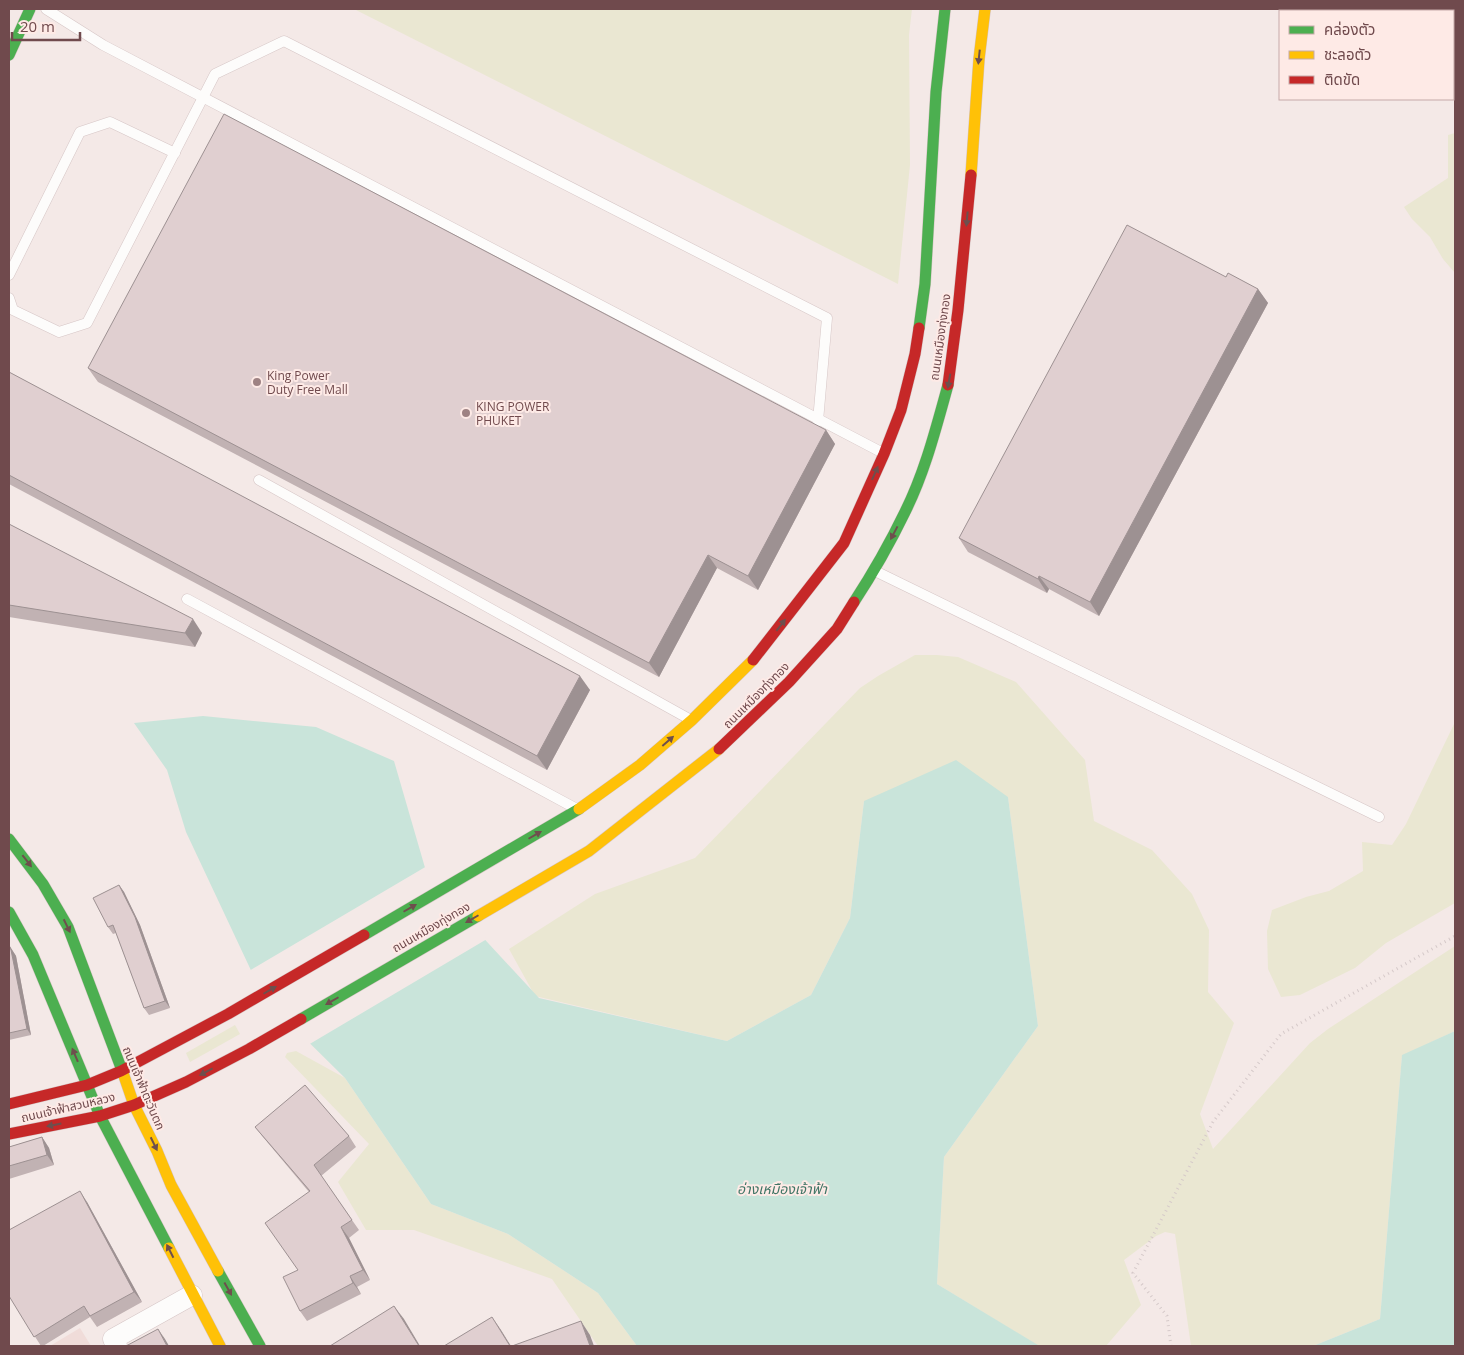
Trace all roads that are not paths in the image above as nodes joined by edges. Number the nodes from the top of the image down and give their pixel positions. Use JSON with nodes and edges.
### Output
{"nodes":[{"id":1,"x":30,"y":9,"type":"edge"},
{"id":2,"x":46,"y":9,"type":"edge"},
{"id":3,"x":945,"y":9,"type":"edge"},
{"id":4,"x":985,"y":9,"type":"edge"},
{"id":5,"x":9,"y":55,"type":"edge"},
{"id":6,"x":204,"y":98,"type":"junction"},
{"id":7,"x":175,"y":153,"type":"junction"},
{"id":8,"x":9,"y":275,"type":"edge"},
{"id":9,"x":9,"y":298,"type":"edge"},
{"id":10,"x":818,"y":420,"type":"junction"},
{"id":11,"x":884,"y":454,"type":"junction"},
{"id":12,"x":259,"y":480,"type":"edge"},
{"id":13,"x":874,"y":571,"type":"junction"},
{"id":14,"x":187,"y":599,"type":"dead end"},
{"id":15,"x":692,"y":720,"type":"junction"},
{"id":16,"x":578,"y":810,"type":"junction"},
{"id":17,"x":1379,"y":817,"type":"dead end"},
{"id":18,"x":9,"y":839,"type":"edge"},
{"id":19,"x":9,"y":912,"type":"edge"},
{"id":20,"x":121,"y":1071,"type":"junction"},
{"id":21,"x":87,"y":1085,"type":"junction"},
{"id":22,"x":9,"y":1104,"type":"edge"},
{"id":23,"x":134,"y":1105,"type":"junction"},
{"id":24,"x":100,"y":1116,"type":"junction"},
{"id":25,"x":9,"y":1134,"type":"edge"},
{"id":26,"x":192,"y":1294,"type":"junction"},
{"id":27,"x":117,"y":1346,"type":"edge"},
{"id":28,"x":220,"y":1346,"type":"edge"},
{"id":29,"x":260,"y":1346,"type":"edge"}],
"edges":[{"from":1,"to":5,"type":"street"},
{"from":2,"to":6,"type":"lane"},
{"from":3,"to":11,"type":"street","name":"ถนนเหมืองทุ่งทอง"},
{"from":4,"to":13,"type":"street","name":"ถนนเหมืองทุ่งทอง","one_way":true},
{"from":6,"to":7,"type":"lane"},
{"from":6,"to":10,"type":"lane"},
{"from":6,"to":10,"type":"lane"},
{"from":7,"to":8,"type":"lane"},
{"from":7,"to":9,"type":"lane"},
{"from":10,"to":11,"type":"lane"},
{"from":15,"to":11,"type":"street","name":"ถนนเหมืองทุ่งทอง","one_way":true},
{"from":12,"to":15,"type":"lane"},
{"from":13,"to":17,"type":"lane"},
{"from":13,"to":23,"type":"street","name":"ถนนเหมืองทุ่งทอง","one_way":true},
{"from":14,"to":16,"type":"lane"},
{"from":16,"to":15,"type":"street","name":"ถนนเหมืองทุ่งทอง","one_way":true},
{"from":20,"to":16,"type":"street","name":"ถนนเหมืองทุ่งทอง","one_way":true},
{"from":18,"to":20,"type":"street","name":"ถนนเจ้าฟ้าตะวันตก","one_way":true},
{"from":21,"to":19,"type":"street","one_way":true},
{"from":20,"to":21,"type":"street","name":"ถนนเจ้าฟ้าสวนหลวง"},
{"from":20,"to":23,"type":"street","name":"ถนนเจ้าฟ้าตะวันตก"},
{"from":21,"to":22,"type":"street","name":"ถนนเจ้าฟ้าสวนหลวง"},
{"from":21,"to":24,"type":"street"},
{"from":23,"to":24,"type":"street","name":"ถนนเจ้าฟ้าสวนหลวง"},
{"from":23,"to":29,"type":"street","name":"ถนนเจ้าฟ้าตะวันตก","one_way":true},
{"from":24,"to":25,"type":"street","name":"ถนนเจ้าฟ้าสวนหลวง","one_way":true},
{"from":26,"to":24,"type":"street","one_way":true},
{"from":26,"to":27,"type":"street"},
{"from":26,"to":28,"type":"street"}]}
